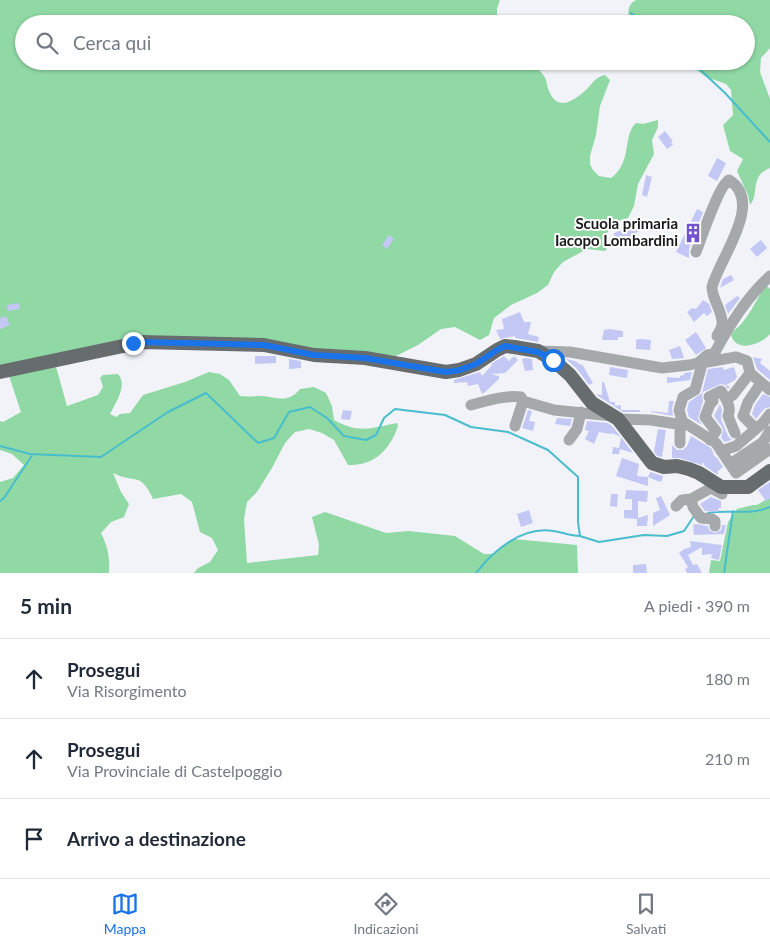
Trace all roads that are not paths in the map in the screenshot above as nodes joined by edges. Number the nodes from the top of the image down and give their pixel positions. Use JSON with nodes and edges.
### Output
{"nodes":[{"id":1,"x":696,"y":252,"type":"dead end"},
{"id":2,"x":770,"y":276,"type":"edge"},
{"id":3,"x":538,"y":352,"type":"junction"},
{"id":4,"x":703,"y":359,"type":"junction"},
{"id":5,"x":0,"y":372,"type":"edge"},
{"id":6,"x":750,"y":373,"type":"junction"},
{"id":7,"x":765,"y":386,"type":"edge"},
{"id":8,"x":727,"y":400,"type":"junction"},
{"id":9,"x":523,"y":402,"type":"junction"},
{"id":10,"x":471,"y":405,"type":"dead end"},
{"id":11,"x":581,"y":412,"type":"junction"},
{"id":12,"x":770,"y":414,"type":"edge"},
{"id":13,"x":616,"y":417,"type":"junction"},
{"id":14,"x":682,"y":424,"type":"junction"},
{"id":15,"x":515,"y":426,"type":"dead end"},
{"id":16,"x":755,"y":428,"type":"junction"},
{"id":17,"x":770,"y":431,"type":"edge"},
{"id":18,"x":713,"y":436,"type":"junction"},
{"id":19,"x":569,"y":440,"type":"dead end"},
{"id":20,"x":680,"y":443,"type":"dead end"},
{"id":21,"x":770,"y":449,"type":"edge"},
{"id":22,"x":721,"y":451,"type":"junction"},
{"id":23,"x":730,"y":464,"type":"junction"},
{"id":24,"x":770,"y":471,"type":"edge"},
{"id":25,"x":748,"y":487,"type":"junction"},
{"id":26,"x":692,"y":503,"type":"junction"},
{"id":27,"x":676,"y":506,"type":"dead end"},
{"id":28,"x":715,"y":526,"type":"dead end"}],
"edges":[{"from":1,"to":4,"type":"street"},
{"from":2,"to":4,"type":"street"},
{"from":3,"to":4,"type":"street"},
{"from":3,"to":5,"type":"main road"},
{"from":3,"to":13,"type":"main road"},
{"from":4,"to":6,"type":"street"},
{"from":4,"to":14,"type":"street"},
{"from":6,"to":7,"type":"street"},
{"from":6,"to":8,"type":"street"},
{"from":7,"to":16,"type":"street"},
{"from":8,"to":18,"type":"street"},
{"from":8,"to":18,"type":"street"},
{"from":9,"to":10,"type":"street"},
{"from":9,"to":11,"type":"street"},
{"from":9,"to":15,"type":"street"},
{"from":11,"to":13,"type":"street"},
{"from":11,"to":19,"type":"street"},
{"from":12,"to":16,"type":"street"},
{"from":13,"to":14,"type":"street"},
{"from":13,"to":25,"type":"main road"},
{"from":14,"to":18,"type":"street"},
{"from":14,"to":20,"type":"street"},
{"from":16,"to":22,"type":"street"},
{"from":17,"to":23,"type":"street"},
{"from":18,"to":22,"type":"street"},
{"from":21,"to":23,"type":"street"},
{"from":22,"to":23,"type":"street"},
{"from":24,"to":25,"type":"main road"},
{"from":25,"to":26,"type":"street"},
{"from":26,"to":27,"type":"street"},
{"from":26,"to":28,"type":"street"}]}
